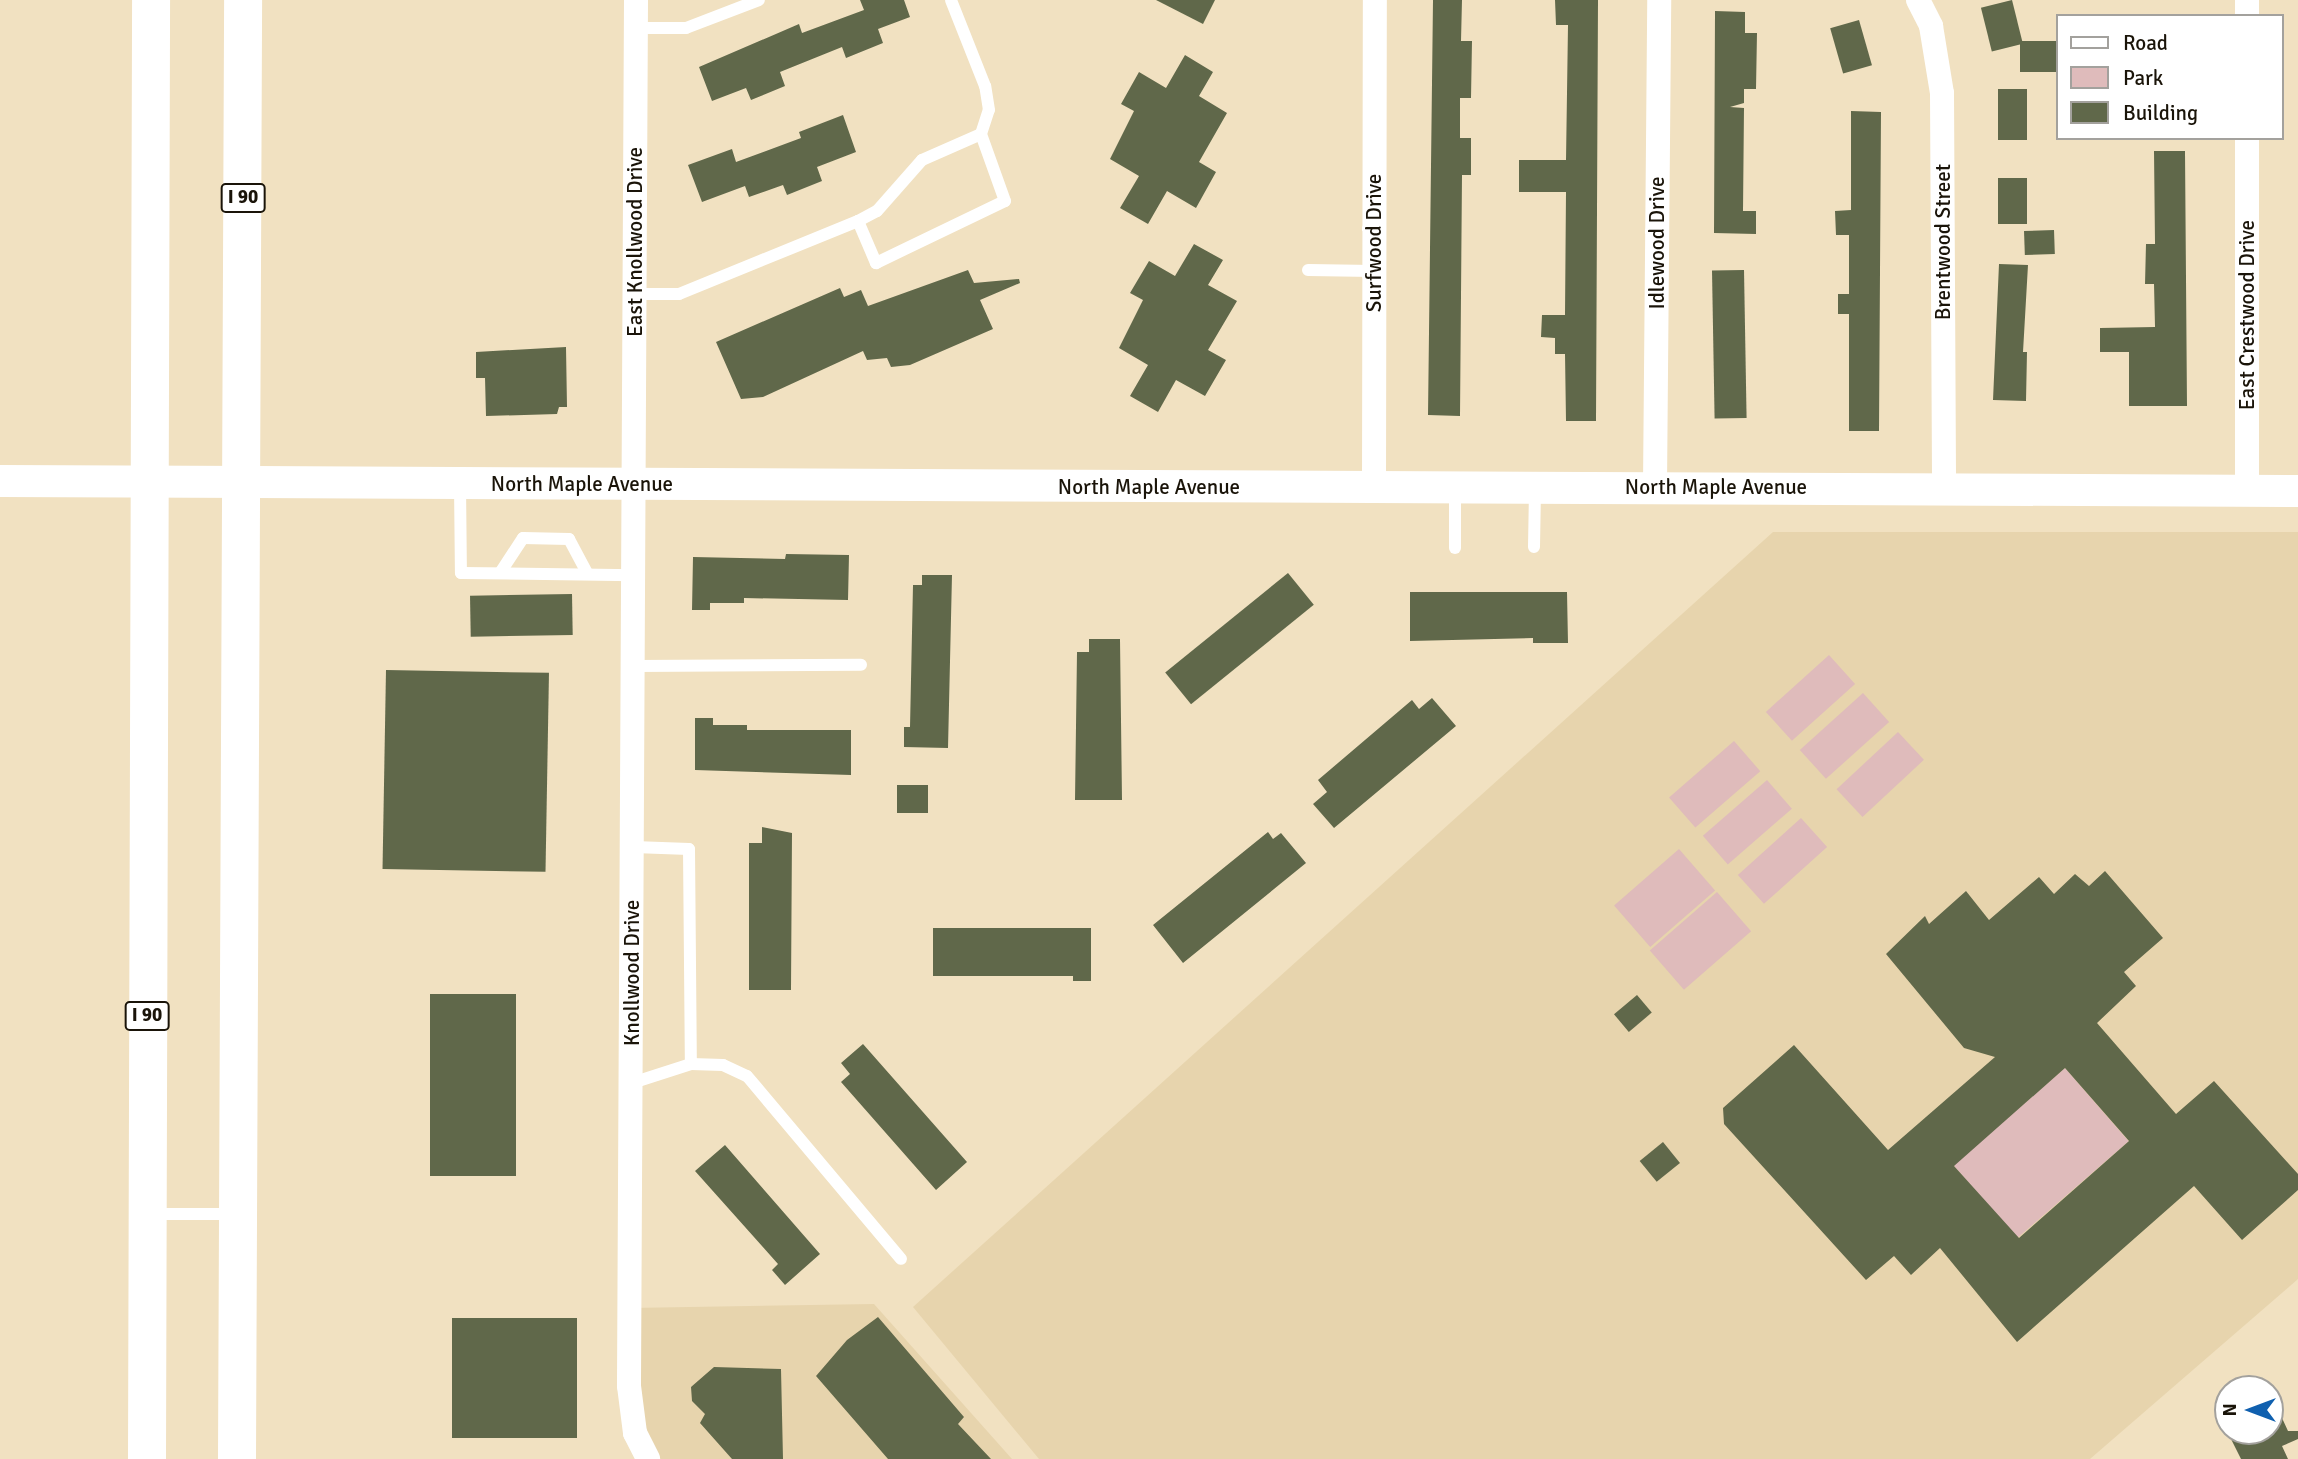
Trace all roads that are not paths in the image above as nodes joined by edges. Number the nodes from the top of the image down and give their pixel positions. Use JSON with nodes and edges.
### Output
{"nodes":[{"id":1,"x":151,"y":0,"type":"edge"},
{"id":2,"x":243,"y":0,"type":"edge"},
{"id":3,"x":636,"y":0,"type":"edge"},
{"id":4,"x":759,"y":0,"type":"edge"},
{"id":5,"x":951,"y":0,"type":"edge"},
{"id":6,"x":1375,"y":0,"type":"edge"},
{"id":7,"x":1659,"y":0,"type":"edge"},
{"id":8,"x":1918,"y":0,"type":"edge"},
{"id":9,"x":636,"y":28,"type":"junction"},
{"id":10,"x":981,"y":134,"type":"junction"},
{"id":11,"x":2247,"y":140,"type":"edge"},
{"id":12,"x":859,"y":221,"type":"junction"},
{"id":13,"x":1308,"y":270,"type":"dead end"},
{"id":14,"x":1374,"y":271,"type":"junction"},
{"id":15,"x":634,"y":294,"type":"junction"},
{"id":16,"x":0,"y":481,"type":"edge"},
{"id":17,"x":460,"y":483,"type":"junction"},
{"id":18,"x":635,"y":484,"type":"junction"},
{"id":19,"x":1374,"y":486,"type":"junction"},
{"id":20,"x":1455,"y":486,"type":"junction"},
{"id":21,"x":1535,"y":486,"type":"junction"},
{"id":22,"x":1655,"y":486,"type":"junction"},
{"id":23,"x":1944,"y":488,"type":"junction"},
{"id":24,"x":2247,"y":491,"type":"junction"},
{"id":25,"x":2298,"y":491,"type":"edge"},
{"id":26,"x":1534,"y":547,"type":"dead end"},
{"id":27,"x":1455,"y":548,"type":"dead end"},
{"id":28,"x":500,"y":573,"type":"junction"},
{"id":29,"x":587,"y":573,"type":"junction"},
{"id":30,"x":635,"y":575,"type":"junction"},
{"id":31,"x":861,"y":665,"type":"dead end"},
{"id":32,"x":635,"y":666,"type":"junction"},
{"id":33,"x":634,"y":847,"type":"junction"},
{"id":34,"x":691,"y":1064,"type":"junction"},
{"id":35,"x":632,"y":1083,"type":"junction"},
{"id":36,"x":147,"y":1214,"type":"junction"},
{"id":37,"x":237,"y":1214,"type":"junction"},
{"id":38,"x":901,"y":1259,"type":"dead end"},
{"id":39,"x":147,"y":1459,"type":"edge"},
{"id":40,"x":237,"y":1459,"type":"edge"},
{"id":41,"x":648,"y":1459,"type":"edge"}],
"edges":[{"from":1,"to":36,"type":"highway","number":"I 90"},
{"from":2,"to":37,"type":"highway","number":"I 90"},
{"from":3,"to":9,"type":"street","name":"East Knollwood Drive"},
{"from":4,"to":9,"type":"lane"},
{"from":5,"to":10,"type":"lane"},
{"from":6,"to":14,"type":"street","name":"Surfwood Drive"},
{"from":7,"to":22,"type":"street","name":"Idlewood Drive"},
{"from":8,"to":23,"type":"street","name":"Brentwood Street"},
{"from":9,"to":15,"type":"street","name":"East Knollwood Drive"},
{"from":10,"to":12,"type":"lane"},
{"from":10,"to":12,"type":"lane"},
{"from":11,"to":24,"type":"street","name":"East Crestwood Drive"},
{"from":12,"to":15,"type":"lane"},
{"from":13,"to":14,"type":"lane"},
{"from":14,"to":19,"type":"street","name":"Surfwood Drive"},
{"from":15,"to":18,"type":"street","name":"East Knollwood Drive"},
{"from":16,"to":17,"type":"street","name":"North Maple Avenue"},
{"from":17,"to":18,"type":"street","name":"North Maple Avenue"},
{"from":17,"to":28,"type":"lane"},
{"from":18,"to":19,"type":"street","name":"North Maple Avenue"},
{"from":18,"to":30,"type":"street","name":"Knollwood Drive"},
{"from":19,"to":20,"type":"street","name":"North Maple Avenue"},
{"from":20,"to":21,"type":"street","name":"North Maple Avenue"},
{"from":20,"to":27,"type":"lane"},
{"from":21,"to":22,"type":"street","name":"North Maple Avenue"},
{"from":21,"to":26,"type":"lane"},
{"from":22,"to":23,"type":"street","name":"North Maple Avenue"},
{"from":23,"to":24,"type":"street","name":"North Maple Avenue"},
{"from":24,"to":25,"type":"street","name":"North Maple Avenue"},
{"from":28,"to":29,"type":"lane"},
{"from":28,"to":29,"type":"lane"},
{"from":29,"to":30,"type":"lane"},
{"from":30,"to":32,"type":"street","name":"Knollwood Drive"},
{"from":31,"to":32,"type":"lane"},
{"from":32,"to":33,"type":"street","name":"Knollwood Drive"},
{"from":33,"to":34,"type":"lane"},
{"from":33,"to":35,"type":"street","name":"Knollwood Drive"},
{"from":34,"to":35,"type":"lane"},
{"from":34,"to":38,"type":"lane"},
{"from":35,"to":41,"type":"street","name":"Knollwood Drive"},
{"from":36,"to":37,"type":"lane"},
{"from":36,"to":39,"type":"highway","number":"I 90"},
{"from":37,"to":40,"type":"highway","number":"I 90"}]}
